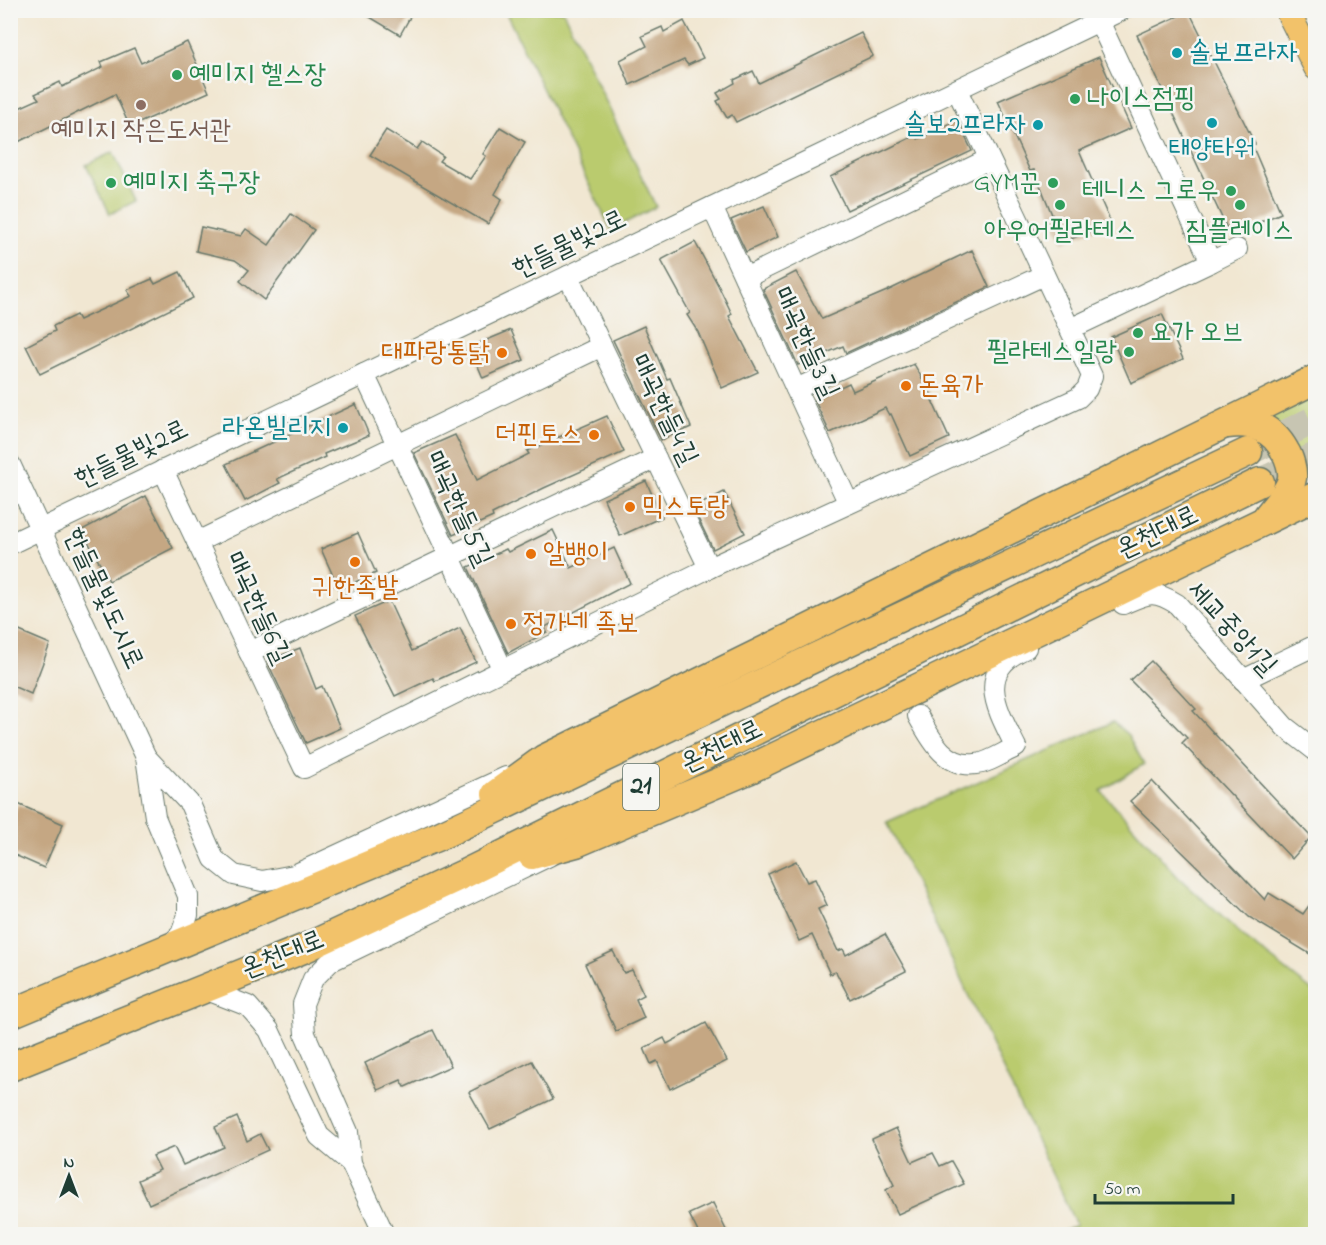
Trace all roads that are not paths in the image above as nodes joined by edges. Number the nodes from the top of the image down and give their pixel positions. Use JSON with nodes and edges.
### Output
{"nodes":[{"id":1,"x":1122,"y":10,"type":"edge"},
{"id":2,"x":1287,"y":10,"type":"edge"},
{"id":3,"x":1099,"y":21,"type":"junction"},
{"id":4,"x":1316,"y":68,"type":"edge"},
{"id":5,"x":957,"y":90,"type":"junction"},
{"id":6,"x":989,"y":159,"type":"junction"},
{"id":7,"x":712,"y":207,"type":"junction"},
{"id":8,"x":1238,"y":249,"type":"dead end"},
{"id":9,"x":1211,"y":262,"type":"junction"},
{"id":10,"x":1044,"y":275,"type":"junction"},
{"id":11,"x":568,"y":276,"type":"junction"},
{"id":12,"x":745,"y":278,"type":"junction"},
{"id":13,"x":1070,"y":329,"type":"junction"},
{"id":14,"x":602,"y":346,"type":"junction"},
{"id":15,"x":364,"y":374,"type":"junction"},
{"id":16,"x":1316,"y":380,"type":"edge"},
{"id":17,"x":796,"y":389,"type":"junction"},
{"id":18,"x":1223,"y":424,"type":"junction"},
{"id":19,"x":397,"y":445,"type":"junction"},
{"id":20,"x":1248,"y":452,"type":"tunnel mouth"},
{"id":21,"x":656,"y":458,"type":"junction"},
{"id":22,"x":10,"y":464,"type":"edge"},
{"id":23,"x":162,"y":470,"type":"junction"},
{"id":24,"x":1260,"y":482,"type":"tunnel mouth"},
{"id":25,"x":1316,"y":496,"type":"edge"},
{"id":26,"x":848,"y":502,"type":"junction"},
{"id":27,"x":1265,"y":519,"type":"junction"},
{"id":28,"x":41,"y":529,"type":"junction"},
{"id":29,"x":197,"y":542,"type":"junction"},
{"id":30,"x":10,"y":544,"type":"edge"},
{"id":31,"x":450,"y":556,"type":"junction"},
{"id":32,"x":708,"y":568,"type":"junction"},
{"id":33,"x":1316,"y":645,"type":"edge"},
{"id":34,"x":249,"y":652,"type":"junction"},
{"id":35,"x":502,"y":668,"type":"junction"},
{"id":36,"x":1243,"y":680,"type":"junction"},
{"id":37,"x":924,"y":684,"type":"junction"},
{"id":38,"x":886,"y":703,"type":"junction"},
{"id":39,"x":918,"y":716,"type":"junction"},
{"id":40,"x":1316,"y":751,"type":"edge"},
{"id":41,"x":146,"y":757,"type":"junction"},
{"id":42,"x":544,"y":759,"type":"junction"},
{"id":43,"x":441,"y":834,"type":"junction"},
{"id":44,"x":576,"y":843,"type":"junction"},
{"id":45,"x":466,"y":873,"type":"junction"},
{"id":46,"x":167,"y":948,"type":"junction"},
{"id":47,"x":202,"y":988,"type":"junction"},
{"id":48,"x":10,"y":1014,"type":"edge"},
{"id":49,"x":10,"y":1067,"type":"edge"},
{"id":50,"x":351,"y":1163,"type":"junction"},
{"id":51,"x":384,"y":1234,"type":"edge"}],
"edges":[{"from":1,"to":3,"type":"street","name":"한들물빛2로"},
{"from":2,"to":4,"type":"main road"},
{"from":3,"to":5,"type":"street","name":"한들물빛2로"},
{"from":3,"to":9,"type":"street"},
{"from":5,"to":6,"type":"street"},
{"from":5,"to":7,"type":"street","name":"한들물빛2로"},
{"from":6,"to":10,"type":"street"},
{"from":6,"to":12,"type":"street"},
{"from":7,"to":11,"type":"street","name":"한들물빛2로"},
{"from":7,"to":12,"type":"street","name":"매곡한들3길"},
{"from":8,"to":9,"type":"street"},
{"from":9,"to":13,"type":"street"},
{"from":10,"to":13,"type":"street"},
{"from":10,"to":17,"type":"street"},
{"from":11,"to":14,"type":"street","name":"매곡한들4길"},
{"from":11,"to":15,"type":"street","name":"한들물빛2로"},
{"from":12,"to":17,"type":"street","name":"매곡한들3길"},
{"from":13,"to":26,"type":"street"},
{"from":14,"to":19,"type":"street"},
{"from":14,"to":21,"type":"street","name":"매곡한들4길"},
{"from":15,"to":19,"type":"street","name":"매곡한들5길"},
{"from":15,"to":23,"type":"street","name":"한들물빛2로"},
{"from":16,"to":18,"type":"highway"},
{"from":17,"to":26,"type":"street","name":"매곡한들3길"},
{"from":18,"to":27,"type":"highway"},
{"from":18,"to":42,"type":"highway"},
{"from":19,"to":29,"type":"street"},
{"from":19,"to":31,"type":"street","name":"매곡한들5길"},
{"from":20,"to":43,"type":"highway","name":"온천대로","number":"21"},
{"from":21,"to":31,"type":"street"},
{"from":21,"to":32,"type":"street","name":"매곡한들4길"},
{"from":22,"to":28,"type":"street","name":"한들물빛도시로"},
{"from":23,"to":28,"type":"street","name":"한들물빛2로"},
{"from":23,"to":29,"type":"street","name":"매곡한들6길"},
{"from":24,"to":45,"type":"highway","name":"온천대로","number":"21"},
{"from":25,"to":27,"type":"highway"},
{"from":26,"to":32,"type":"street"},
{"from":27,"to":37,"type":"highway"},
{"from":28,"to":30,"type":"street","name":"한들물빛2로"},
{"from":28,"to":41,"type":"street","name":"한들물빛도시로"},
{"from":29,"to":34,"type":"street","name":"매곡한들6길"},
{"from":31,"to":34,"type":"street"},
{"from":31,"to":35,"type":"street","name":"매곡한들5길"},
{"from":32,"to":35,"type":"street"},
{"from":33,"to":36,"type":"street"},
{"from":34,"to":35,"type":"street","name":"매곡한들6길"},
{"from":36,"to":39,"type":"street","name":"세교중앙1길"},
{"from":36,"to":40,"type":"street","name":"세교중앙1길"},
{"from":37,"to":38,"type":"highway"},
{"from":37,"to":39,"type":"street"},
{"from":38,"to":39,"type":"street"},
{"from":38,"to":44,"type":"highway"},
{"from":41,"to":42,"type":"street"},
{"from":41,"to":46,"type":"street"},
{"from":42,"to":43,"type":"highway"},
{"from":43,"to":46,"type":"highway","name":"온천대로","number":"21"},
{"from":44,"to":45,"type":"highway"},
{"from":44,"to":50,"type":"street"},
{"from":45,"to":47,"type":"highway","name":"온천대로","number":"21"},
{"from":46,"to":48,"type":"highway","name":"온천대로","number":"21"},
{"from":47,"to":49,"type":"highway","name":"온천대로","number":"21"},
{"from":47,"to":50,"type":"street"},
{"from":50,"to":51,"type":"street"}]}
